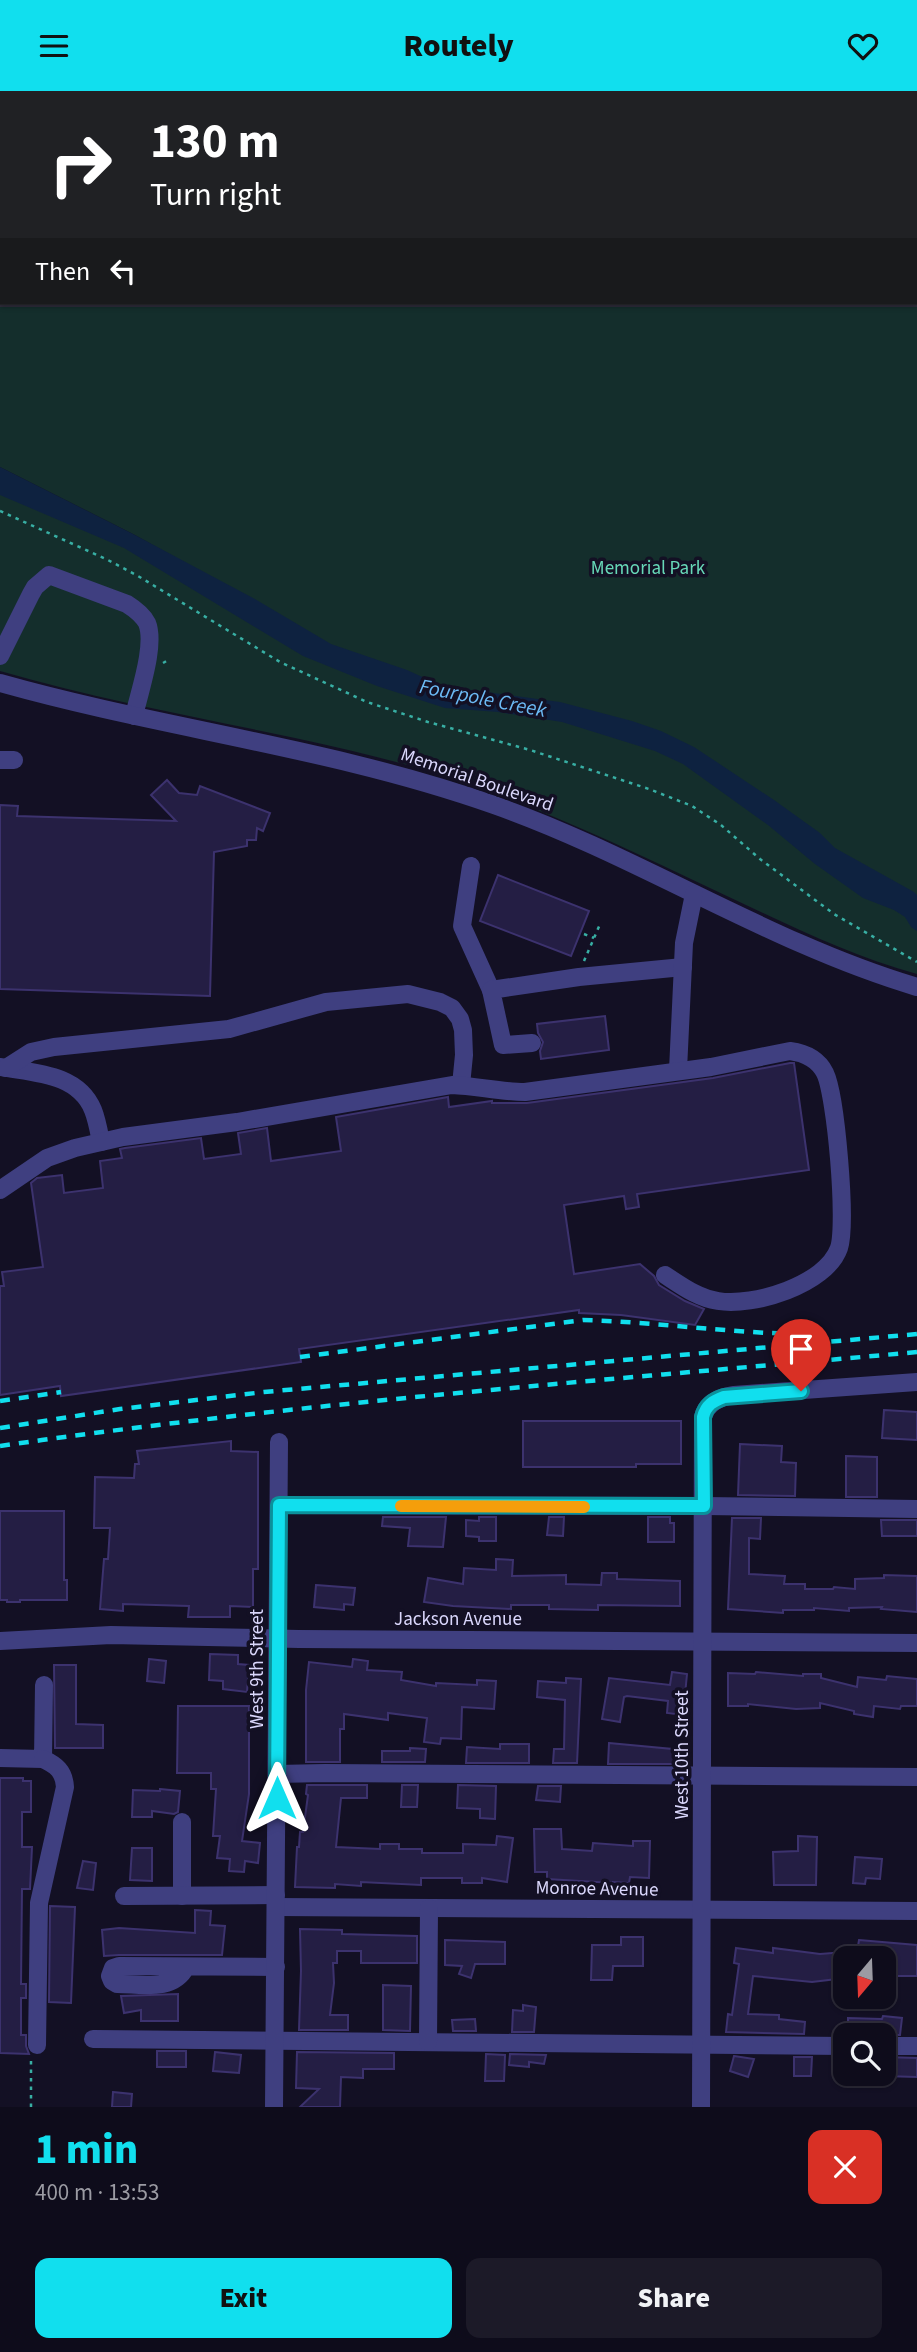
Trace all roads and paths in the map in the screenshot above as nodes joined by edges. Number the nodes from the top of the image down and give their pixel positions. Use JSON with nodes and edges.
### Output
{"nodes":[{"id":1,"x":0,"y":511,"type":"edge"},
{"id":2,"x":0,"y":656,"type":"edge"},
{"id":3,"x":0,"y":684,"type":"edge"},
{"id":4,"x":134,"y":716,"type":"junction"},
{"id":5,"x":471,"y":866,"type":"dead end"},
{"id":6,"x":694,"y":894,"type":"junction"},
{"id":7,"x":601,"y":922,"type":"dead end"},
{"id":8,"x":584,"y":934,"type":"dead end"},
{"id":9,"x":594,"y":938,"type":"junction"},
{"id":10,"x":917,"y":962,"type":"edge"},
{"id":11,"x":683,"y":967,"type":"junction"},
{"id":12,"x":580,"y":970,"type":"dead end"},
{"id":13,"x":917,"y":987,"type":"edge"},
{"id":14,"x":491,"y":989,"type":"junction"},
{"id":15,"x":532,"y":1042,"type":"dead end"},
{"id":16,"x":3,"y":1067,"type":"edge"},
{"id":17,"x":678,"y":1070,"type":"junction"},
{"id":18,"x":461,"y":1085,"type":"junction"},
{"id":19,"x":101,"y":1142,"type":"junction"},
{"id":20,"x":0,"y":1189,"type":"edge"},
{"id":21,"x":666,"y":1275,"type":"dead end"},
{"id":22,"x":917,"y":1382,"type":"edge"},
{"id":23,"x":279,"y":1442,"type":"dead end"},
{"id":24,"x":279,"y":1505,"type":"junction"},
{"id":25,"x":704,"y":1506,"type":"junction"},
{"id":26,"x":917,"y":1509,"type":"edge"},
{"id":27,"x":278,"y":1638,"type":"junction"},
{"id":28,"x":0,"y":1641,"type":"edge"},
{"id":29,"x":704,"y":1642,"type":"junction"},
{"id":30,"x":917,"y":1643,"type":"edge"},
{"id":31,"x":44,"y":1685,"type":"dead end"},
{"id":32,"x":0,"y":1758,"type":"edge"},
{"id":33,"x":43,"y":1759,"type":"junction"},
{"id":34,"x":277,"y":1774,"type":"junction"},
{"id":35,"x":703,"y":1777,"type":"junction"},
{"id":36,"x":917,"y":1777,"type":"edge"},
{"id":37,"x":182,"y":1822,"type":"dead end"},
{"id":38,"x":124,"y":1896,"type":"dead end"},
{"id":39,"x":182,"y":1896,"type":"junction"},
{"id":40,"x":276,"y":1901,"type":"junction"},
{"id":41,"x":429,"y":1908,"type":"junction"},
{"id":42,"x":703,"y":1910,"type":"junction"},
{"id":43,"x":917,"y":1911,"type":"edge"},
{"id":44,"x":186,"y":1967,"type":"dead end"},
{"id":45,"x":276,"y":1967,"type":"junction"},
{"id":46,"x":93,"y":2039,"type":"dead end"},
{"id":47,"x":275,"y":2042,"type":"junction"},
{"id":48,"x":428,"y":2042,"type":"junction"},
{"id":49,"x":701,"y":2045,"type":"junction"},
{"id":50,"x":833,"y":2046,"type":"edge"},
{"id":51,"x":896,"y":2046,"type":"edge"},
{"id":52,"x":917,"y":2046,"type":"edge"},
{"id":53,"x":34,"y":2053,"type":"joint"},
{"id":54,"x":31,"y":2107,"type":"edge"},
{"id":55,"x":274,"y":2107,"type":"edge"},
{"id":56,"x":701,"y":2107,"type":"edge"}],
"edges":[{"from":1,"to":10,"type":"path"},
{"from":2,"to":4,"type":"street"},
{"from":3,"to":4,"type":"street","name":"Memorial Boulevard"},
{"from":4,"to":6,"type":"street","name":"Memorial Boulevard"},
{"from":5,"to":14,"type":"street"},
{"from":6,"to":11,"type":"street"},
{"from":6,"to":13,"type":"street","name":"Memorial Boulevard"},
{"from":7,"to":9,"type":"path"},
{"from":8,"to":9,"type":"path"},
{"from":9,"to":12,"type":"path"},
{"from":11,"to":14,"type":"street"},
{"from":11,"to":17,"type":"street"},
{"from":14,"to":15,"type":"street"},
{"from":16,"to":18,"type":"street"},
{"from":16,"to":19,"type":"street"},
{"from":17,"to":18,"type":"street"},
{"from":17,"to":21,"type":"street"},
{"from":18,"to":19,"type":"street"},
{"from":19,"to":20,"type":"street"},
{"from":22,"to":25,"type":"street","name":"West 10th Street"},
{"from":23,"to":24,"type":"street","name":"West 9th Street"},
{"from":24,"to":25,"type":"street"},
{"from":24,"to":27,"type":"street","name":"West 9th Street"},
{"from":25,"to":26,"type":"street"},
{"from":25,"to":29,"type":"street","name":"West 10th Street"},
{"from":27,"to":28,"type":"street","name":"Jackson Avenue"},
{"from":27,"to":29,"type":"street","name":"Jackson Avenue"},
{"from":27,"to":34,"type":"street","name":"West 9th Street"},
{"from":29,"to":30,"type":"street","name":"Jackson Avenue"},
{"from":29,"to":35,"type":"street","name":"West 10th Street"},
{"from":31,"to":33,"type":"street"},
{"from":32,"to":33,"type":"street"},
{"from":33,"to":53,"type":"street"},
{"from":34,"to":35,"type":"street"},
{"from":34,"to":40,"type":"street","name":"West 9th Street"},
{"from":35,"to":36,"type":"street"},
{"from":35,"to":42,"type":"street","name":"West 10th Street"},
{"from":37,"to":39,"type":"street"},
{"from":38,"to":39,"type":"street","name":"Monroe Avenue"},
{"from":39,"to":40,"type":"street","name":"Monroe Avenue"},
{"from":40,"to":41,"type":"street","name":"Monroe Avenue"},
{"from":40,"to":45,"type":"street","name":"West 9th Street"},
{"from":41,"to":42,"type":"street","name":"Monroe Avenue"},
{"from":41,"to":48,"type":"street"},
{"from":42,"to":43,"type":"street","name":"Monroe Avenue"},
{"from":42,"to":49,"type":"street","name":"West 10th Street"},
{"from":44,"to":45,"type":"street"},
{"from":45,"to":47,"type":"street","name":"West 9th Street"},
{"from":46,"to":47,"type":"street"},
{"from":47,"to":48,"type":"street"},
{"from":47,"to":55,"type":"street","name":"West 9th Street"},
{"from":48,"to":49,"type":"street"},
{"from":49,"to":50,"type":"street"},
{"from":49,"to":56,"type":"street","name":"West 10th Street"},
{"from":51,"to":52,"type":"street"},
{"from":53,"to":54,"type":"path"}]}
